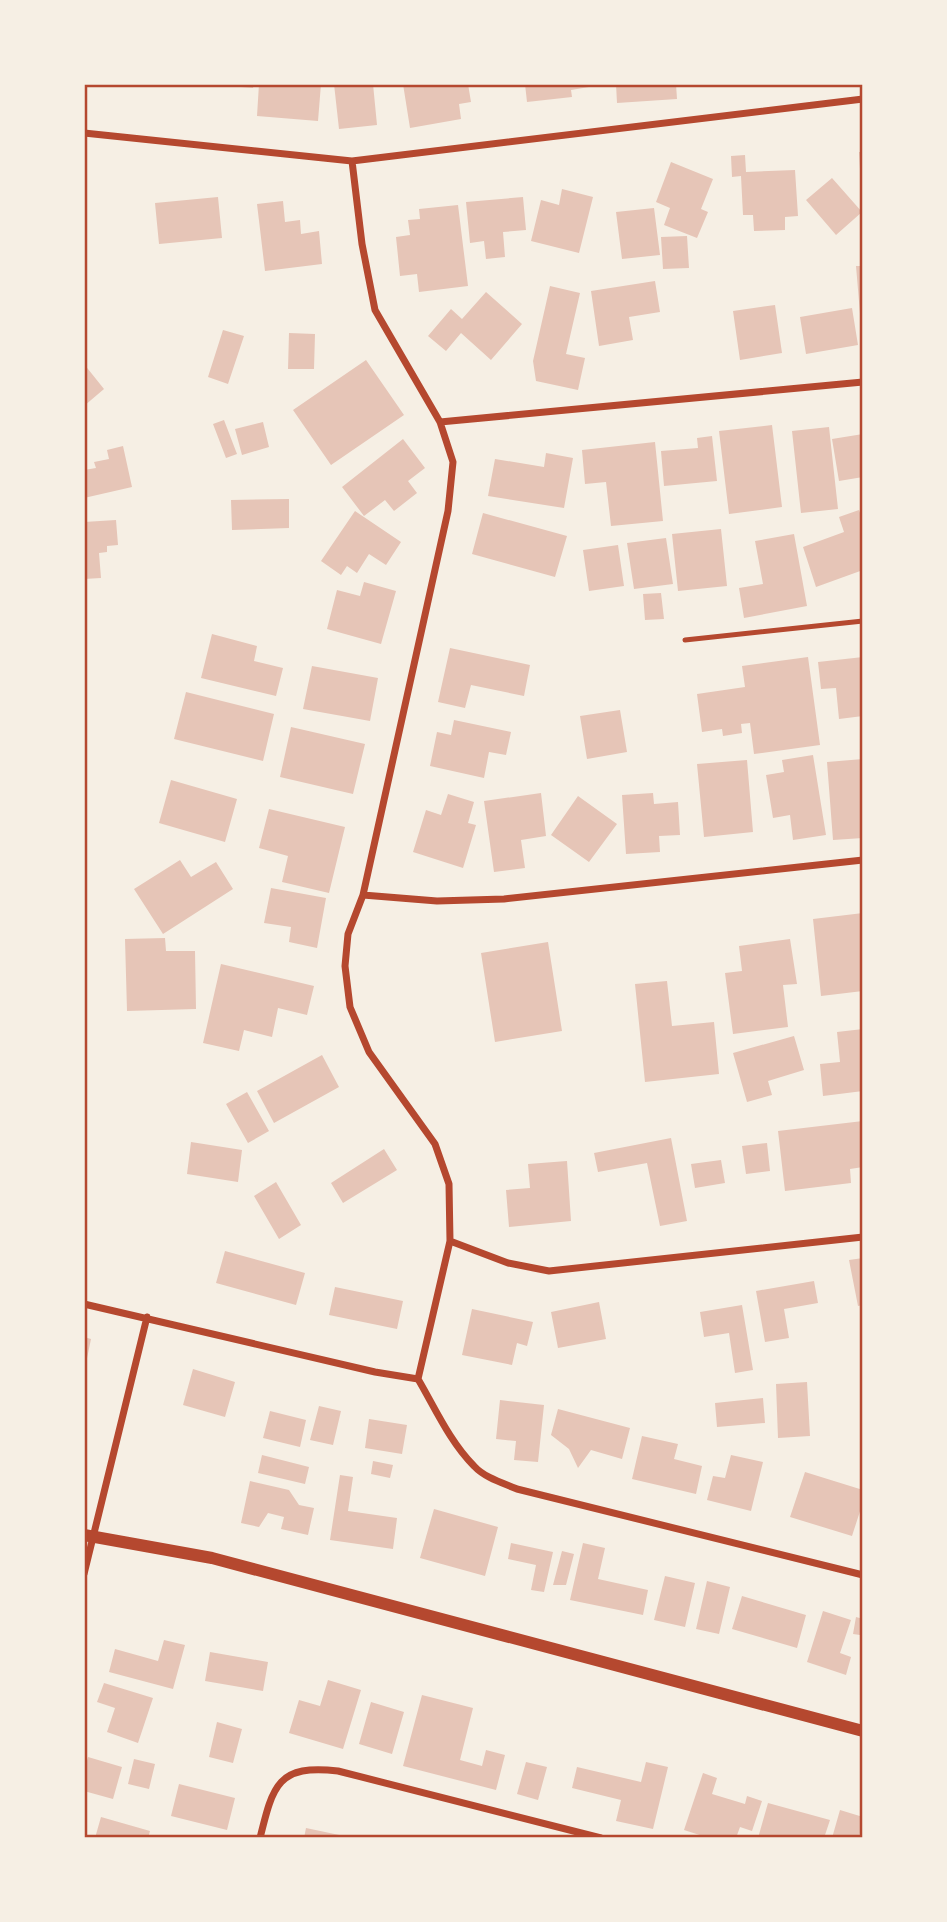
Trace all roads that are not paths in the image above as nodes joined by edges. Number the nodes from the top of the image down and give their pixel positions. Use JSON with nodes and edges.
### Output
{"nodes":[{"id":1,"x":863,"y":99,"type":"edge"},
{"id":2,"x":84,"y":133,"type":"edge"},
{"id":3,"x":352,"y":161,"type":"junction"},
{"id":4,"x":863,"y":382,"type":"edge"},
{"id":5,"x":440,"y":422,"type":"junction"},
{"id":6,"x":863,"y":621,"type":"edge"},
{"id":7,"x":685,"y":640,"type":"dead end"},
{"id":8,"x":863,"y":860,"type":"edge"},
{"id":9,"x":363,"y":895,"type":"junction"},
{"id":10,"x":863,"y":1237,"type":"edge"},
{"id":11,"x":450,"y":1241,"type":"junction"},
{"id":12,"x":84,"y":1304,"type":"edge"},
{"id":13,"x":146,"y":1317,"type":"junction"},
{"id":14,"x":418,"y":1379,"type":"junction"},
{"id":15,"x":88,"y":1536,"type":"edge"},
{"id":16,"x":84,"y":1574,"type":"edge"},
{"id":17,"x":863,"y":1575,"type":"edge"},
{"id":18,"x":863,"y":1731,"type":"edge"},
{"id":19,"x":260,"y":1838,"type":"edge"},
{"id":20,"x":601,"y":1838,"type":"edge"}],
"edges":[{"from":1,"to":3,"type":"street"},
{"from":2,"to":3,"type":"street"},
{"from":3,"to":5,"type":"street"},
{"from":4,"to":5,"type":"street"},
{"from":5,"to":9,"type":"street"},
{"from":6,"to":7,"type":"lane"},
{"from":8,"to":9,"type":"street"},
{"from":9,"to":11,"type":"street"},
{"from":10,"to":11,"type":"street"},
{"from":11,"to":14,"type":"street"},
{"from":12,"to":13,"type":"street"},
{"from":13,"to":14,"type":"street"},
{"from":13,"to":15,"type":"street"},
{"from":14,"to":17,"type":"street"},
{"from":15,"to":16,"type":"street"},
{"from":15,"to":18,"type":"street"},
{"from":19,"to":20,"type":"street"}]}
